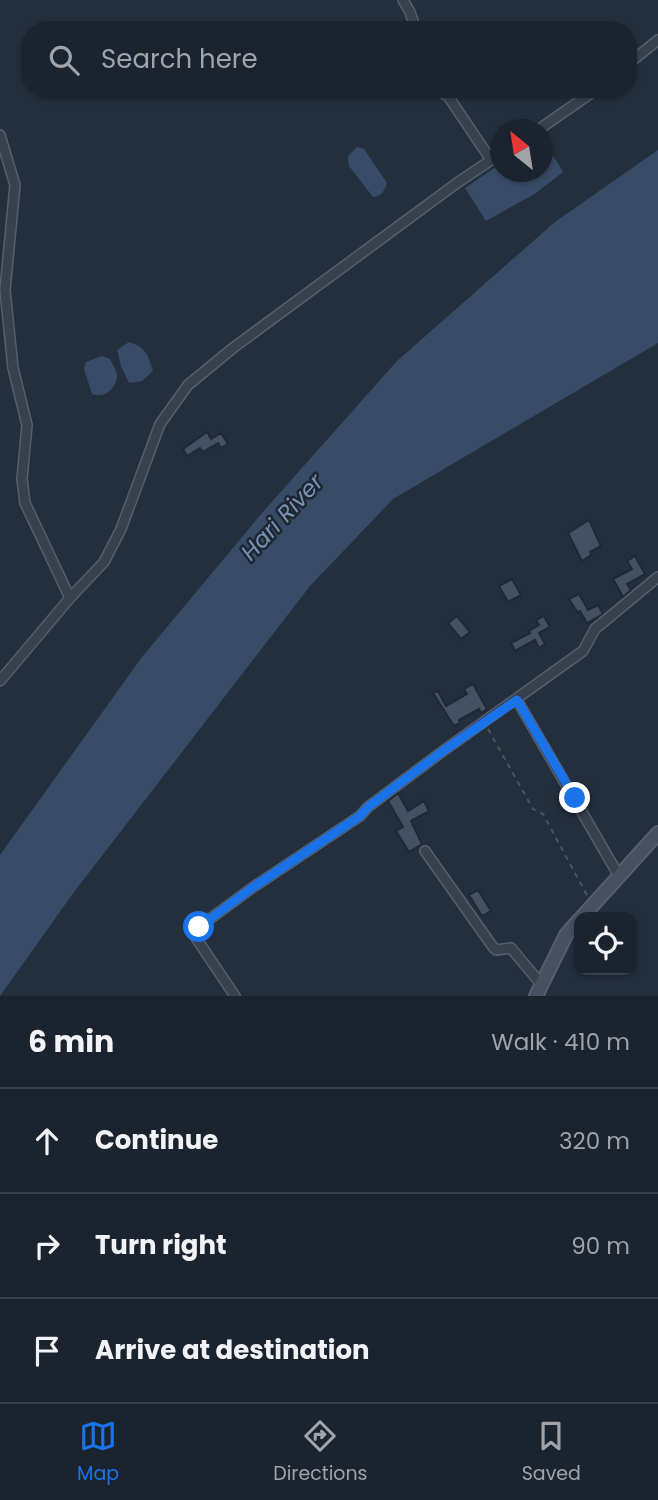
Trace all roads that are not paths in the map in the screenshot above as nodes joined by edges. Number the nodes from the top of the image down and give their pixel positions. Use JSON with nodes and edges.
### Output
{"nodes":[{"id":1,"x":403,"y":0,"type":"edge"},
{"id":2,"x":413,"y":21,"type":"edge"},
{"id":3,"x":658,"y":40,"type":"edge"},
{"id":4,"x":637,"y":57,"type":"edge"},
{"id":5,"x":449,"y":98,"type":"edge"},
{"id":6,"x":584,"y":98,"type":"edge"},
{"id":7,"x":553,"y":119,"type":"edge"},
{"id":8,"x":0,"y":135,"type":"edge"},
{"id":9,"x":490,"y":159,"type":"edge"},
{"id":10,"x":490,"y":161,"type":"edge"},
{"id":11,"x":658,"y":578,"type":"edge"},
{"id":12,"x":70,"y":598,"type":"junction"},
{"id":13,"x":0,"y":681,"type":"edge"},
{"id":14,"x":517,"y":700,"type":"junction"},
{"id":15,"x":658,"y":834,"type":"edge"},
{"id":16,"x":425,"y":851,"type":"dead end"},
{"id":17,"x":619,"y":876,"type":"junction"},
{"id":18,"x":587,"y":912,"type":"edge"},
{"id":19,"x":574,"y":926,"type":"edge"},
{"id":20,"x":538,"y":990,"type":"edge"},
{"id":21,"x":235,"y":996,"type":"edge"}],
"edges":[{"from":1,"to":2,"type":"street"},
{"from":3,"to":4,"type":"street"},
{"from":5,"to":9,"type":"street"},
{"from":6,"to":7,"type":"street"},
{"from":8,"to":12,"type":"street"},
{"from":10,"to":12,"type":"street"},
{"from":11,"to":14,"type":"street"},
{"from":12,"to":13,"type":"street"},
{"from":14,"to":17,"type":"street"},
{"from":14,"to":21,"type":"street"},
{"from":15,"to":17,"type":"main road"},
{"from":16,"to":20,"type":"street"},
{"from":17,"to":18,"type":"main road"},
{"from":19,"to":20,"type":"main road"}]}
